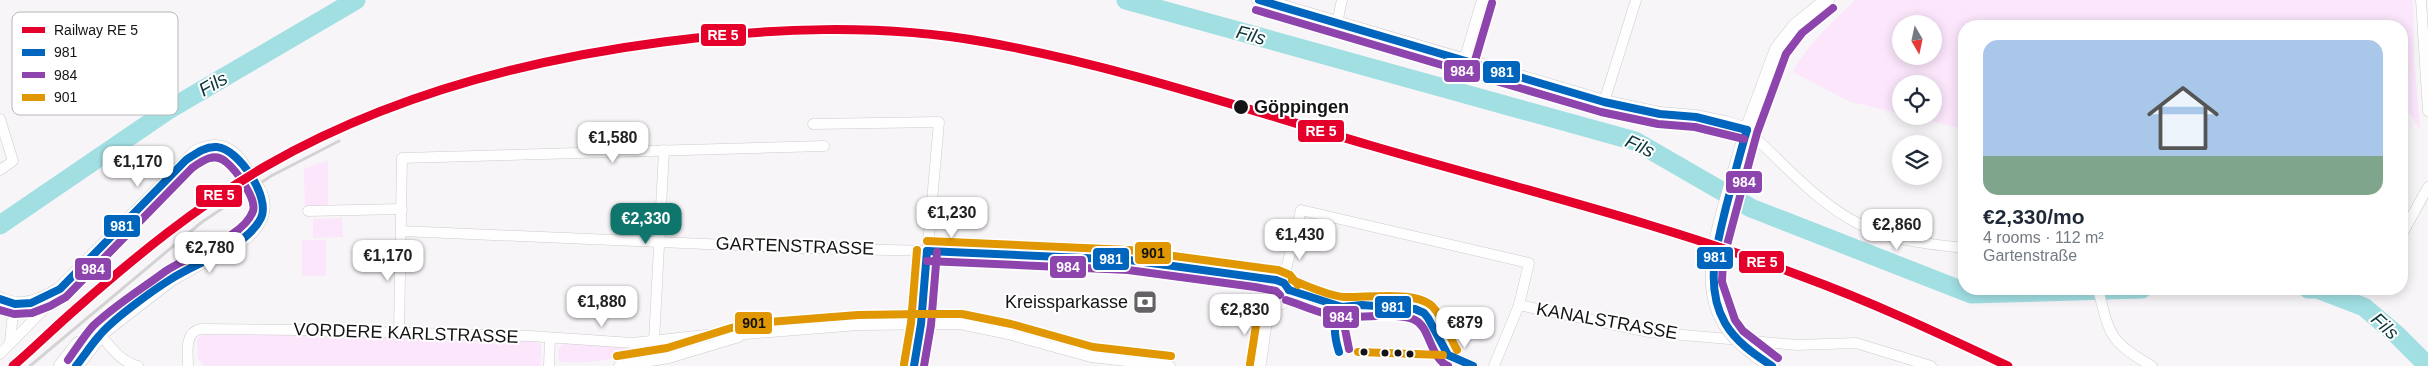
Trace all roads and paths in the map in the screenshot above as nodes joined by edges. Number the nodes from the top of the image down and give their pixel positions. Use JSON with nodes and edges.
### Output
{"nodes":[{"id":1,"x":1259,"y":0,"type":"edge"},
{"id":2,"x":1342,"y":0,"type":"edge"},
{"id":3,"x":1482,"y":0,"type":"edge"},
{"id":4,"x":1636,"y":0,"type":"edge"},
{"id":5,"x":1827,"y":0,"type":"edge"},
{"id":6,"x":2421,"y":0,"type":"edge"},
{"id":7,"x":1337,"y":23,"type":"junction"},
{"id":8,"x":1464,"y":61,"type":"junction"},
{"id":9,"x":1604,"y":102,"type":"junction"},
{"id":10,"x":2428,"y":111,"type":"edge"},
{"id":11,"x":0,"y":119,"type":"edge"},
{"id":12,"x":813,"y":124,"type":"dead end"},
{"id":13,"x":1747,"y":130,"type":"junction"},
{"id":14,"x":824,"y":146,"type":"dead end"},
{"id":15,"x":664,"y":150,"type":"junction"},
{"id":16,"x":0,"y":170,"type":"edge"},
{"id":17,"x":2428,"y":187,"type":"edge"},
{"id":18,"x":402,"y":209,"type":"junction"},
{"id":19,"x":308,"y":211,"type":"dead end"},
{"id":20,"x":2408,"y":223,"type":"edge"},
{"id":21,"x":401,"y":231,"type":"junction"},
{"id":22,"x":659,"y":241,"type":"junction"},
{"id":23,"x":1958,"y":247,"type":"edge"},
{"id":24,"x":927,"y":250,"type":"junction"},
{"id":25,"x":1271,"y":282,"type":"junction"},
{"id":26,"x":1286,"y":286,"type":"junction"},
{"id":27,"x":2100,"y":295,"type":"edge"},
{"id":28,"x":48,"y":298,"type":"junction"},
{"id":29,"x":1265,"y":298,"type":"junction"},
{"id":30,"x":0,"y":299,"type":"edge"},
{"id":31,"x":14,"y":304,"type":"junction"},
{"id":32,"x":1276,"y":305,"type":"junction"},
{"id":33,"x":1519,"y":305,"type":"junction"},
{"id":34,"x":921,"y":324,"type":"junction"},
{"id":35,"x":399,"y":333,"type":"junction"},
{"id":36,"x":100,"y":334,"type":"junction"},
{"id":37,"x":746,"y":334,"type":"junction"},
{"id":38,"x":550,"y":338,"type":"junction"},
{"id":39,"x":10,"y":342,"type":"junction"},
{"id":40,"x":654,"y":342,"type":"junction"},
{"id":41,"x":0,"y":354,"type":"edge"},
{"id":42,"x":656,"y":360,"type":"junction"},
{"id":43,"x":62,"y":366,"type":"edge"},
{"id":44,"x":76,"y":366,"type":"edge"},
{"id":45,"x":138,"y":366,"type":"edge"},
{"id":46,"x":188,"y":366,"type":"edge"},
{"id":47,"x":549,"y":366,"type":"edge"},
{"id":48,"x":619,"y":366,"type":"edge"},
{"id":49,"x":914,"y":366,"type":"edge"},
{"id":50,"x":1170,"y":366,"type":"edge"},
{"id":51,"x":1254,"y":366,"type":"edge"},
{"id":52,"x":1260,"y":366,"type":"edge"},
{"id":53,"x":1473,"y":366,"type":"edge"},
{"id":54,"x":1494,"y":366,"type":"edge"},
{"id":55,"x":1772,"y":366,"type":"edge"},
{"id":56,"x":1931,"y":366,"type":"edge"},
{"id":57,"x":2152,"y":366,"type":"edge"}],
"edges":[{"from":1,"to":7,"type":"main road"},
{"from":2,"to":7,"type":"street"},
{"from":3,"to":8,"type":"street"},
{"from":4,"to":9,"type":"street"},
{"from":5,"to":13,"type":"main road"},
{"from":6,"to":10,"type":"street"},
{"from":7,"to":8,"type":"main road"},
{"from":8,"to":9,"type":"main road"},
{"from":9,"to":13,"type":"main road"},
{"from":11,"to":16,"type":"street"},
{"from":12,"to":24,"type":"street"},
{"from":13,"to":23,"type":"street"},
{"from":13,"to":55,"type":"main road","bridge":true},
{"from":14,"to":15,"type":"street"},
{"from":15,"to":18,"type":"street"},
{"from":15,"to":22,"type":"street"},
{"from":17,"to":20,"type":"street"},
{"from":18,"to":19,"type":"street"},
{"from":18,"to":21,"type":"street"},
{"from":21,"to":22,"type":"street","name":"GARTENSTRASSE"},
{"from":21,"to":35,"type":"street"},
{"from":22,"to":24,"type":"street","name":"GARTENSTRASSE"},
{"from":22,"to":40,"type":"street"},
{"from":24,"to":25,"type":"street","name":"GARTENSTRASSE"},
{"from":24,"to":34,"type":"street"},
{"from":25,"to":26,"type":"street"},
{"from":25,"to":29,"type":"street"},
{"from":26,"to":32,"type":"street"},
{"from":26,"to":33,"type":"street"},
{"from":26,"to":53,"type":"street"},
{"from":27,"to":57,"type":"street"},
{"from":28,"to":31,"type":"main road"},
{"from":28,"to":36,"type":"main road","bridge":true},
{"from":28,"to":39,"type":"street"},
{"from":29,"to":32,"type":"street"},
{"from":29,"to":51,"type":"street"},
{"from":30,"to":31,"type":"main road"},
{"from":31,"to":39,"type":"street"},
{"from":32,"to":52,"type":"street"},
{"from":33,"to":54,"type":"street"},
{"from":33,"to":56,"type":"street","name":"KANALSTRASSE"},
{"from":34,"to":37,"type":"street"},
{"from":34,"to":49,"type":"street"},
{"from":34,"to":50,"type":"street"},
{"from":35,"to":38,"type":"street","name":"VORDERE KARLSTRASSE"},
{"from":35,"to":46,"type":"street","name":"VORDERE KARLSTRASSE"},
{"from":36,"to":43,"type":"main road"},
{"from":36,"to":44,"type":"main road"},
{"from":36,"to":45,"type":"street"},
{"from":37,"to":40,"type":"street","name":"VORDERE KARLSTRASSE"},
{"from":37,"to":42,"type":"street"},
{"from":38,"to":40,"type":"street","name":"VORDERE KARLSTRASSE"},
{"from":38,"to":47,"type":"street"},
{"from":39,"to":41,"type":"street"},
{"from":40,"to":42,"type":"street"},
{"from":42,"to":48,"type":"street"}]}
